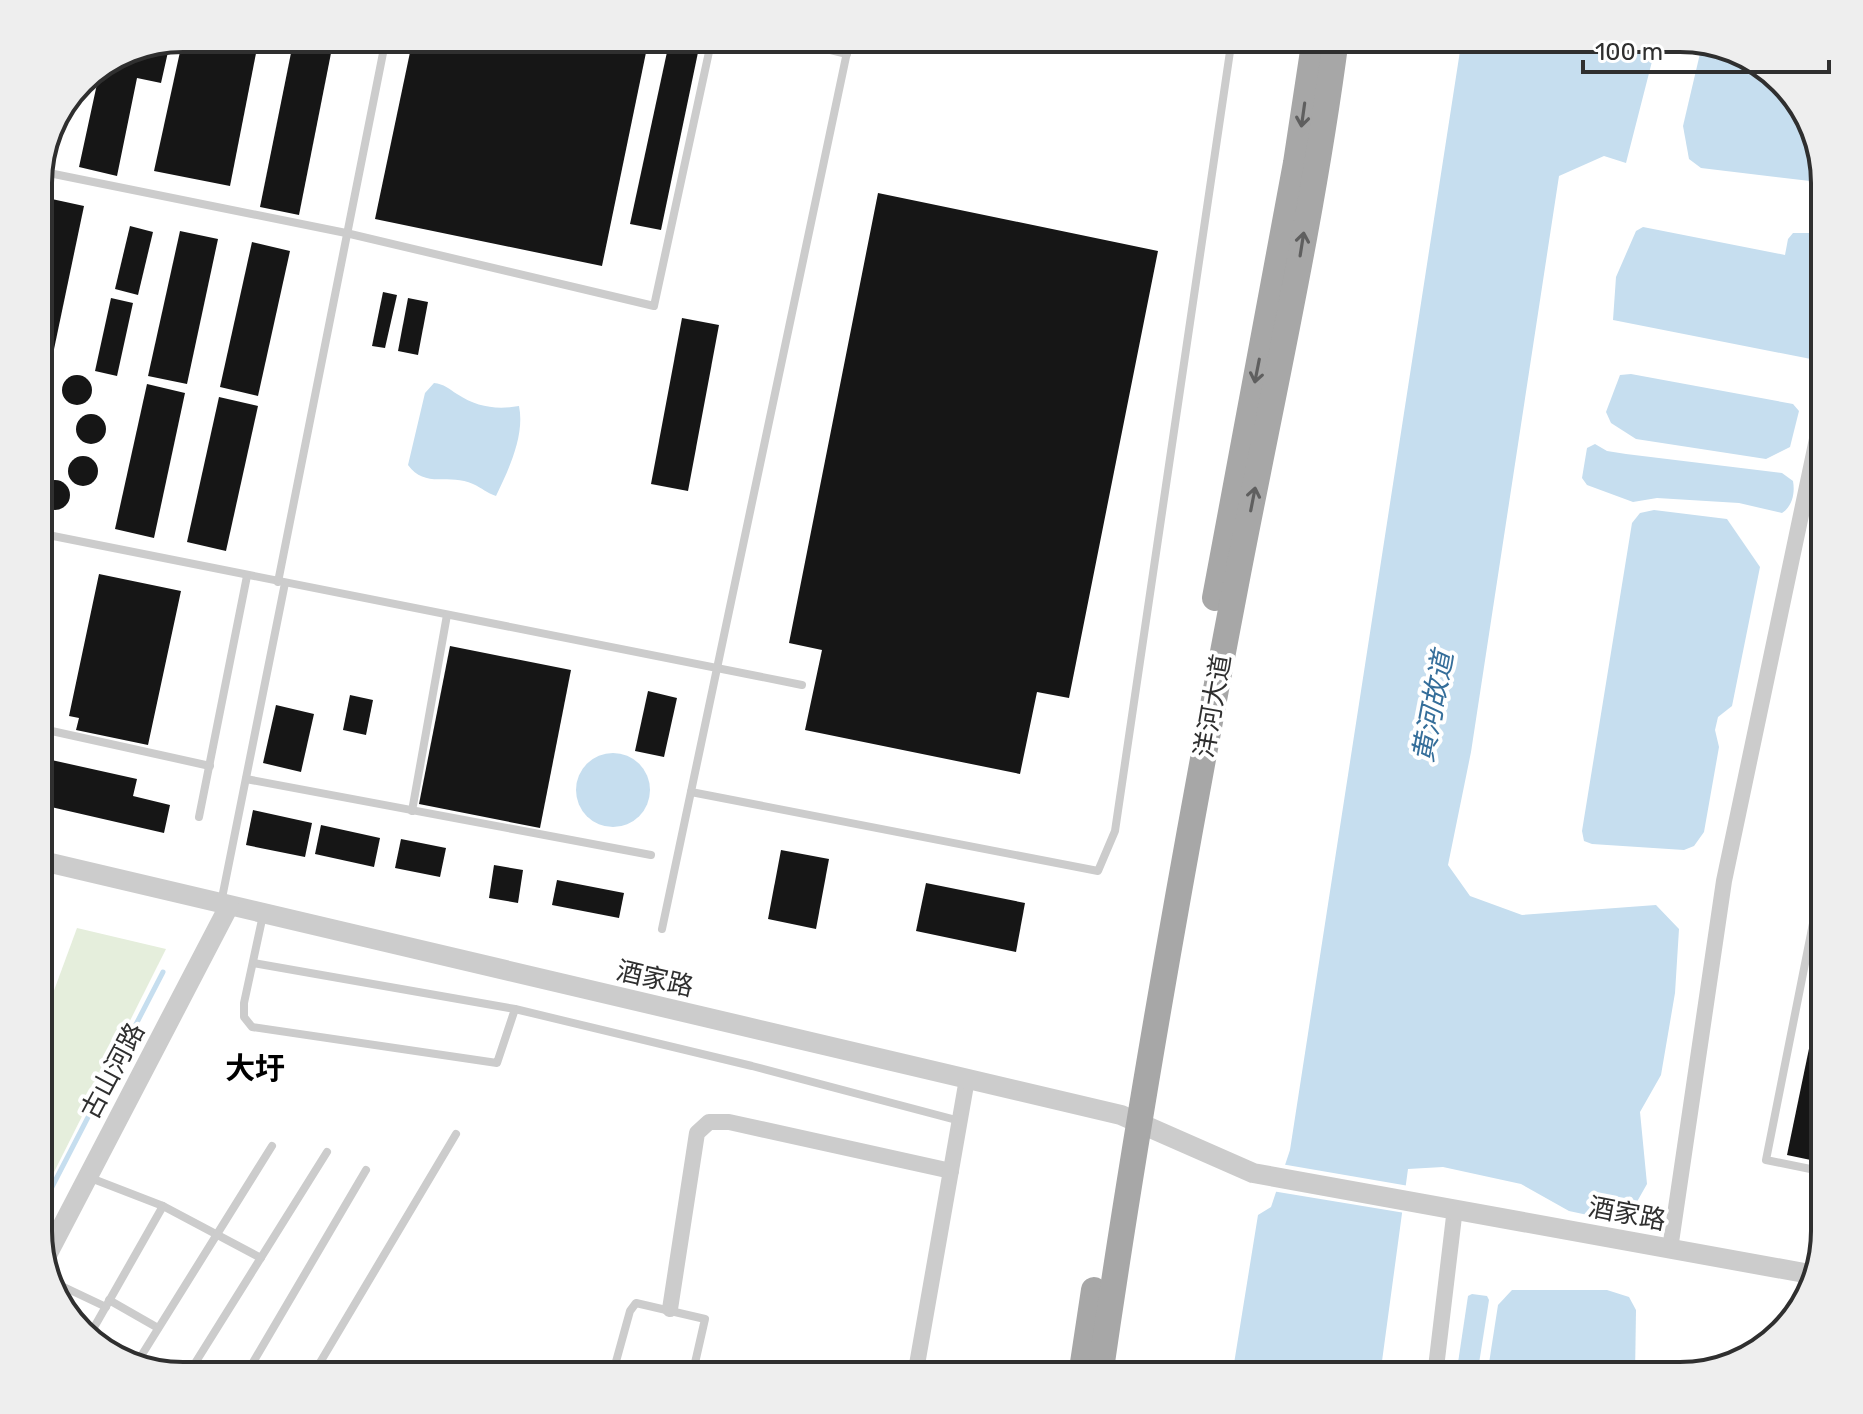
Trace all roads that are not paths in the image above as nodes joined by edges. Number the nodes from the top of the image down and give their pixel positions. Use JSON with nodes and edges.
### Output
{"nodes":[{"id":1,"x":383,"y":52,"type":"edge"},
{"id":2,"x":709,"y":52,"type":"edge"},
{"id":3,"x":839,"y":52,"type":"edge"},
{"id":4,"x":1230,"y":52,"type":"edge"},
{"id":5,"x":1313,"y":52,"type":"edge"},
{"id":6,"x":1334,"y":52,"type":"edge"},
{"id":7,"x":847,"y":54,"type":"joint"},
{"id":8,"x":52,"y":174,"type":"edge"},
{"id":9,"x":346,"y":233,"type":"junction"},
{"id":10,"x":1811,"y":468,"type":"edge"},
{"id":11,"x":52,"y":536,"type":"edge"},
{"id":12,"x":247,"y":576,"type":"junction"},
{"id":13,"x":281,"y":582,"type":"junction"},
{"id":14,"x":447,"y":615,"type":"junction"},
{"id":15,"x":718,"y":667,"type":"junction"},
{"id":16,"x":802,"y":685,"type":"dead end"},
{"id":17,"x":52,"y":731,"type":"edge"},
{"id":18,"x":210,"y":766,"type":"junction"},
{"id":19,"x":246,"y":779,"type":"junction"},
{"id":20,"x":691,"y":792,"type":"junction"},
{"id":21,"x":412,"y":811,"type":"junction"},
{"id":22,"x":199,"y":817,"type":"dead end"},
{"id":23,"x":651,"y":855,"type":"dead end"},
{"id":24,"x":52,"y":863,"type":"edge"},
{"id":25,"x":225,"y":905,"type":"junction"},
{"id":26,"x":263,"y":914,"type":"junction"},
{"id":27,"x":662,"y":929,"type":"dead end"},
{"id":28,"x":1811,"y":933,"type":"edge"},
{"id":29,"x":253,"y":963,"type":"junction"},
{"id":30,"x":515,"y":1009,"type":"junction"},
{"id":31,"x":967,"y":1079,"type":"junction"},
{"id":32,"x":1129,"y":1119,"type":"junction"},
{"id":33,"x":960,"y":1121,"type":"junction"},
{"id":34,"x":456,"y":1134,"type":"dead end"},
{"id":35,"x":272,"y":1146,"type":"dead end"},
{"id":36,"x":327,"y":1152,"type":"dead end"},
{"id":37,"x":1811,"y":1169,"type":"edge"},
{"id":38,"x":366,"y":1170,"type":"dead end"},
{"id":39,"x":951,"y":1171,"type":"junction"},
{"id":40,"x":87,"y":1177,"type":"junction"},
{"id":41,"x":163,"y":1206,"type":"junction"},
{"id":42,"x":1455,"y":1208,"type":"junction"},
{"id":43,"x":218,"y":1233,"type":"junction"},
{"id":44,"x":53,"y":1244,"type":"edge"},
{"id":45,"x":1670,"y":1249,"type":"junction"},
{"id":46,"x":261,"y":1258,"type":"junction"},
{"id":47,"x":1804,"y":1273,"type":"edge"},
{"id":48,"x":65,"y":1286,"type":"edge"},
{"id":49,"x":108,"y":1304,"type":"junction"},
{"id":50,"x":670,"y":1309,"type":"junction"},
{"id":51,"x":95,"y":1327,"type":"edge"},
{"id":52,"x":158,"y":1328,"type":"junction"},
{"id":53,"x":142,"y":1355,"type":"edge"},
{"id":54,"x":196,"y":1362,"type":"edge"},
{"id":55,"x":253,"y":1362,"type":"edge"},
{"id":56,"x":320,"y":1362,"type":"edge"},
{"id":57,"x":616,"y":1362,"type":"edge"},
{"id":58,"x":695,"y":1362,"type":"edge"},
{"id":59,"x":917,"y":1362,"type":"edge"},
{"id":60,"x":1084,"y":1362,"type":"edge"},
{"id":61,"x":1102,"y":1362,"type":"edge"},
{"id":62,"x":1437,"y":1362,"type":"edge"}],
"edges":[{"from":1,"to":9,"type":"lane"},
{"from":2,"to":9,"type":"lane"},
{"from":3,"to":7,"type":"lane"},
{"from":4,"to":20,"type":"lane"},
{"from":5,"to":32,"type":"main road","name":"洋河大道","one_way":true},
{"from":32,"to":6,"type":"main road","name":"洋河大道","one_way":true},
{"from":7,"to":15,"type":"lane"},
{"from":8,"to":9,"type":"lane"},
{"from":9,"to":13,"type":"lane"},
{"from":10,"to":45,"type":"street"},
{"from":11,"to":12,"type":"lane"},
{"from":12,"to":13,"type":"lane"},
{"from":12,"to":18,"type":"lane"},
{"from":13,"to":14,"type":"lane"},
{"from":13,"to":19,"type":"lane"},
{"from":14,"to":15,"type":"lane"},
{"from":14,"to":21,"type":"lane"},
{"from":15,"to":16,"type":"lane"},
{"from":15,"to":20,"type":"lane"},
{"from":17,"to":18,"type":"lane"},
{"from":18,"to":22,"type":"lane"},
{"from":19,"to":21,"type":"lane"},
{"from":19,"to":25,"type":"lane"},
{"from":20,"to":27,"type":"lane"},
{"from":21,"to":23,"type":"lane"},
{"from":24,"to":25,"type":"street","name":"酒家路"},
{"from":25,"to":26,"type":"street","name":"酒家路"},
{"from":25,"to":40,"type":"street","name":"古山河路"},
{"from":26,"to":29,"type":"lane"},
{"from":26,"to":31,"type":"street","name":"酒家路"},
{"from":28,"to":37,"type":"lane"},
{"from":29,"to":30,"type":"lane"},
{"from":29,"to":30,"type":"lane"},
{"from":30,"to":33,"type":"lane"},
{"from":31,"to":32,"type":"street","name":"酒家路"},
{"from":31,"to":33,"type":"street"},
{"from":32,"to":42,"type":"street","name":"酒家路"},
{"from":32,"to":60,"type":"main road","name":"洋河大道"},
{"from":32,"to":61,"type":"main road","name":"洋河大道"},
{"from":33,"to":39,"type":"street"},
{"from":34,"to":56,"type":"lane"},
{"from":35,"to":43,"type":"lane"},
{"from":36,"to":46,"type":"lane"},
{"from":38,"to":55,"type":"lane"},
{"from":39,"to":50,"type":"street"},
{"from":39,"to":59,"type":"street"},
{"from":40,"to":41,"type":"lane"},
{"from":40,"to":44,"type":"street","name":"古山河路"},
{"from":41,"to":43,"type":"lane"},
{"from":41,"to":49,"type":"lane"},
{"from":42,"to":45,"type":"street","name":"酒家路"},
{"from":42,"to":62,"type":"street"},
{"from":43,"to":46,"type":"lane"},
{"from":43,"to":52,"type":"lane"},
{"from":45,"to":47,"type":"street","name":"酒家路"},
{"from":46,"to":54,"type":"lane"},
{"from":48,"to":49,"type":"lane"},
{"from":49,"to":51,"type":"lane"},
{"from":49,"to":52,"type":"lane"},
{"from":50,"to":57,"type":"lane"},
{"from":50,"to":58,"type":"lane"},
{"from":52,"to":53,"type":"lane"}]}
